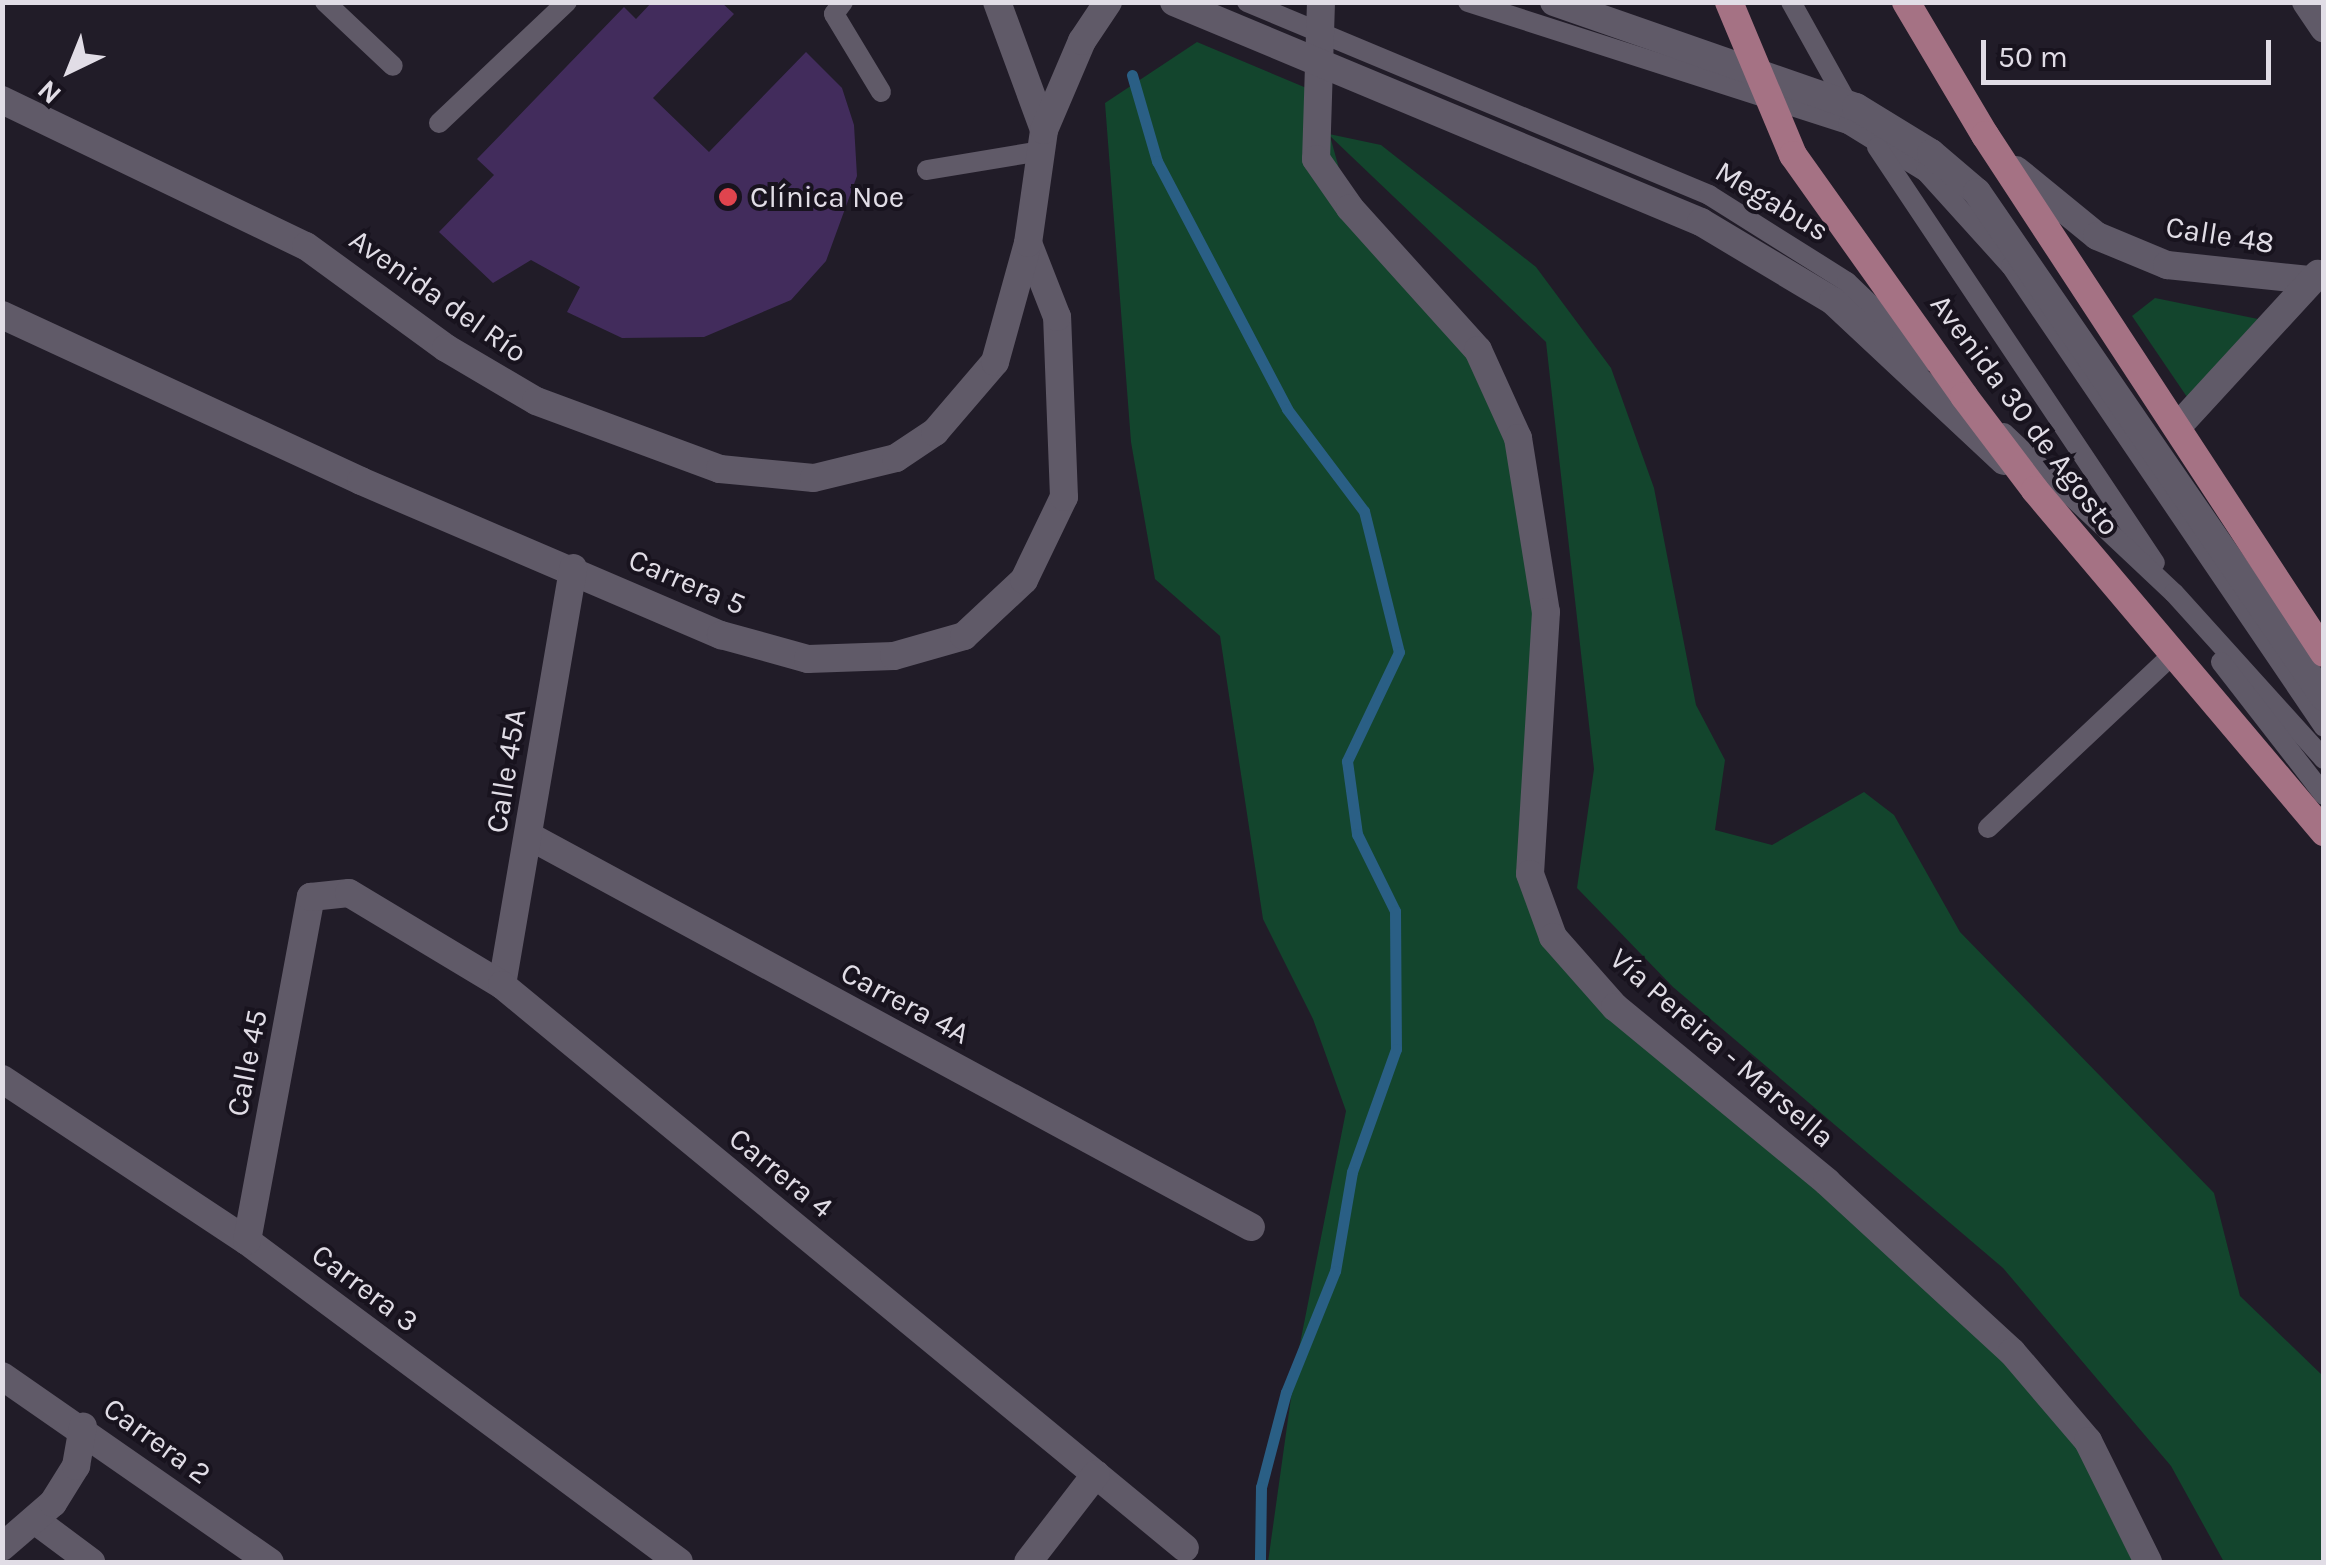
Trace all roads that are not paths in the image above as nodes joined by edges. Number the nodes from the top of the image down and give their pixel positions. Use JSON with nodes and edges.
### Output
{"nodes":[{"id":1,"x":326,"y":2,"type":"edge"},
{"id":2,"x":566,"y":2,"type":"edge"},
{"id":3,"x":844,"y":2,"type":"edge"},
{"id":4,"x":997,"y":2,"type":"edge"},
{"id":5,"x":1108,"y":2,"type":"edge"},
{"id":6,"x":1174,"y":2,"type":"edge"},
{"id":7,"x":1321,"y":2,"type":"edge"},
{"id":8,"x":1468,"y":2,"type":"edge"},
{"id":9,"x":1554,"y":2,"type":"edge"},
{"id":10,"x":1791,"y":2,"type":"edge"},
{"id":11,"x":1800,"y":2,"type":"edge"},
{"id":12,"x":1906,"y":2,"type":"edge"},
{"id":13,"x":2306,"y":2,"type":"edge"},
{"id":14,"x":1732,"y":12,"type":"edge"},
{"id":15,"x":1249,"y":13,"type":"edge"},
{"id":16,"x":2324,"y":29,"type":"edge"},
{"id":17,"x":1358,"y":59,"type":"junction"},
{"id":18,"x":393,"y":66,"type":"dead end"},
{"id":19,"x":1823,"y":66,"type":"junction"},
{"id":20,"x":881,"y":92,"type":"dead end"},
{"id":21,"x":2,"y":100,"type":"edge"},
{"id":22,"x":439,"y":122,"type":"dead end"},
{"id":23,"x":1985,"y":135,"type":"junction"},
{"id":24,"x":1042,"y":140,"type":"junction"},
{"id":25,"x":927,"y":170,"type":"dead end"},
{"id":26,"x":1028,"y":243,"type":"junction"},
{"id":27,"x":2316,"y":275,"type":"edge"},
{"id":28,"x":2,"y":314,"type":"edge"},
{"id":29,"x":1964,"y":396,"type":"junction"},
{"id":30,"x":2180,"y":424,"type":"junction"},
{"id":31,"x":2035,"y":490,"type":"junction"},
{"id":32,"x":573,"y":568,"type":"junction"},
{"id":33,"x":2173,"y":590,"type":"junction"},
{"id":34,"x":2324,"y":653,"type":"edge"},
{"id":35,"x":2172,"y":654,"type":"junction"},
{"id":36,"x":2324,"y":697,"type":"edge"},
{"id":37,"x":2324,"y":727,"type":"edge"},
{"id":38,"x":2324,"y":759,"type":"edge"},
{"id":39,"x":2324,"y":795,"type":"edge"},
{"id":40,"x":1988,"y":828,"type":"dead end"},
{"id":41,"x":2324,"y":832,"type":"edge"},
{"id":42,"x":528,"y":836,"type":"junction"},
{"id":43,"x":311,"y":897,"type":"joint"},
{"id":44,"x":502,"y":985,"type":"junction"},
{"id":45,"x":2,"y":1080,"type":"edge"},
{"id":46,"x":1251,"y":1226,"type":"dead end"},
{"id":47,"x":247,"y":1242,"type":"junction"},
{"id":48,"x":2,"y":1376,"type":"edge"},
{"id":49,"x":83,"y":1427,"type":"junction"},
{"id":50,"x":1096,"y":1474,"type":"junction"},
{"id":51,"x":36,"y":1521,"type":"junction"},
{"id":52,"x":2,"y":1548,"type":"edge"},
{"id":53,"x":1186,"y":1548,"type":"dead end"},
{"id":54,"x":91,"y":1562,"type":"edge"},
{"id":55,"x":270,"y":1562,"type":"edge"},
{"id":56,"x":679,"y":1562,"type":"edge"},
{"id":57,"x":1028,"y":1562,"type":"edge"},
{"id":58,"x":2148,"y":1562,"type":"edge"}],
"edges":[{"from":1,"to":18,"type":"lane"},
{"from":2,"to":22,"type":"lane"},
{"from":3,"to":20,"type":"lane"},
{"from":4,"to":24,"type":"street","name":"Avenida del Río"},
{"from":5,"to":24,"type":"street","name":"Avenida del Río"},
{"from":6,"to":15,"type":"street"},
{"from":7,"to":58,"type":"street","name":"Vía Pereira - Marsella"},
{"from":8,"to":37,"type":"lane"},
{"from":9,"to":36,"type":"street"},
{"from":10,"to":19,"type":"lane","name":"Megabus"},
{"from":11,"to":19,"type":"lane","name":"Megabus"},
{"from":12,"to":23,"type":"main road"},
{"from":13,"to":16,"type":"street"},
{"from":14,"to":29,"type":"main road","name":"Avenida 30 de Agosto"},
{"from":15,"to":17,"type":"street"},
{"from":17,"to":29,"type":"lane","name":"Megabus"},
{"from":17,"to":31,"type":"street"},
{"from":19,"to":33,"type":"lane","name":"Megabus"},
{"from":21,"to":26,"type":"street","name":"Avenida del Río"},
{"from":23,"to":27,"type":"street","name":"Calle 48"},
{"from":23,"to":30,"type":"main road"},
{"from":24,"to":25,"type":"lane"},
{"from":24,"to":26,"type":"street","name":"Avenida del Río"},
{"from":26,"to":32,"type":"street","name":"Carrera 5"},
{"from":27,"to":30,"type":"street","name":"Calle 48"},
{"from":28,"to":32,"type":"street","name":"Carrera 5"},
{"from":29,"to":31,"type":"main road","name":"Avenida 30 de Agosto"},
{"from":29,"to":33,"type":"lane","name":"Megabus"},
{"from":30,"to":34,"type":"main road"},
{"from":31,"to":35,"type":"main road","name":"Avenida 30 de Agosto"},
{"from":32,"to":42,"type":"street","name":"Calle 45A"},
{"from":33,"to":38,"type":"lane","name":"Megabus"},
{"from":33,"to":39,"type":"lane","name":"Megabus"},
{"from":35,"to":40,"type":"lane"},
{"from":35,"to":41,"type":"main road","name":"Avenida 30 de Agosto"},
{"from":42,"to":44,"type":"street","name":"Calle 45A"},
{"from":42,"to":46,"type":"street","name":"Carrera 4A"},
{"from":43,"to":44,"type":"street","name":"Carrera 4"},
{"from":43,"to":47,"type":"street","name":"Calle 45"},
{"from":44,"to":50,"type":"street","name":"Carrera 4"},
{"from":45,"to":47,"type":"street","name":"Carrera 3"},
{"from":47,"to":56,"type":"street","name":"Carrera 3"},
{"from":48,"to":49,"type":"street","name":"Carrera 2"},
{"from":49,"to":51,"type":"street"},
{"from":49,"to":55,"type":"street","name":"Carrera 2"},
{"from":50,"to":53,"type":"street","name":"Carrera 4"},
{"from":50,"to":57,"type":"street"},
{"from":51,"to":52,"type":"street"},
{"from":51,"to":54,"type":"street"}]}
